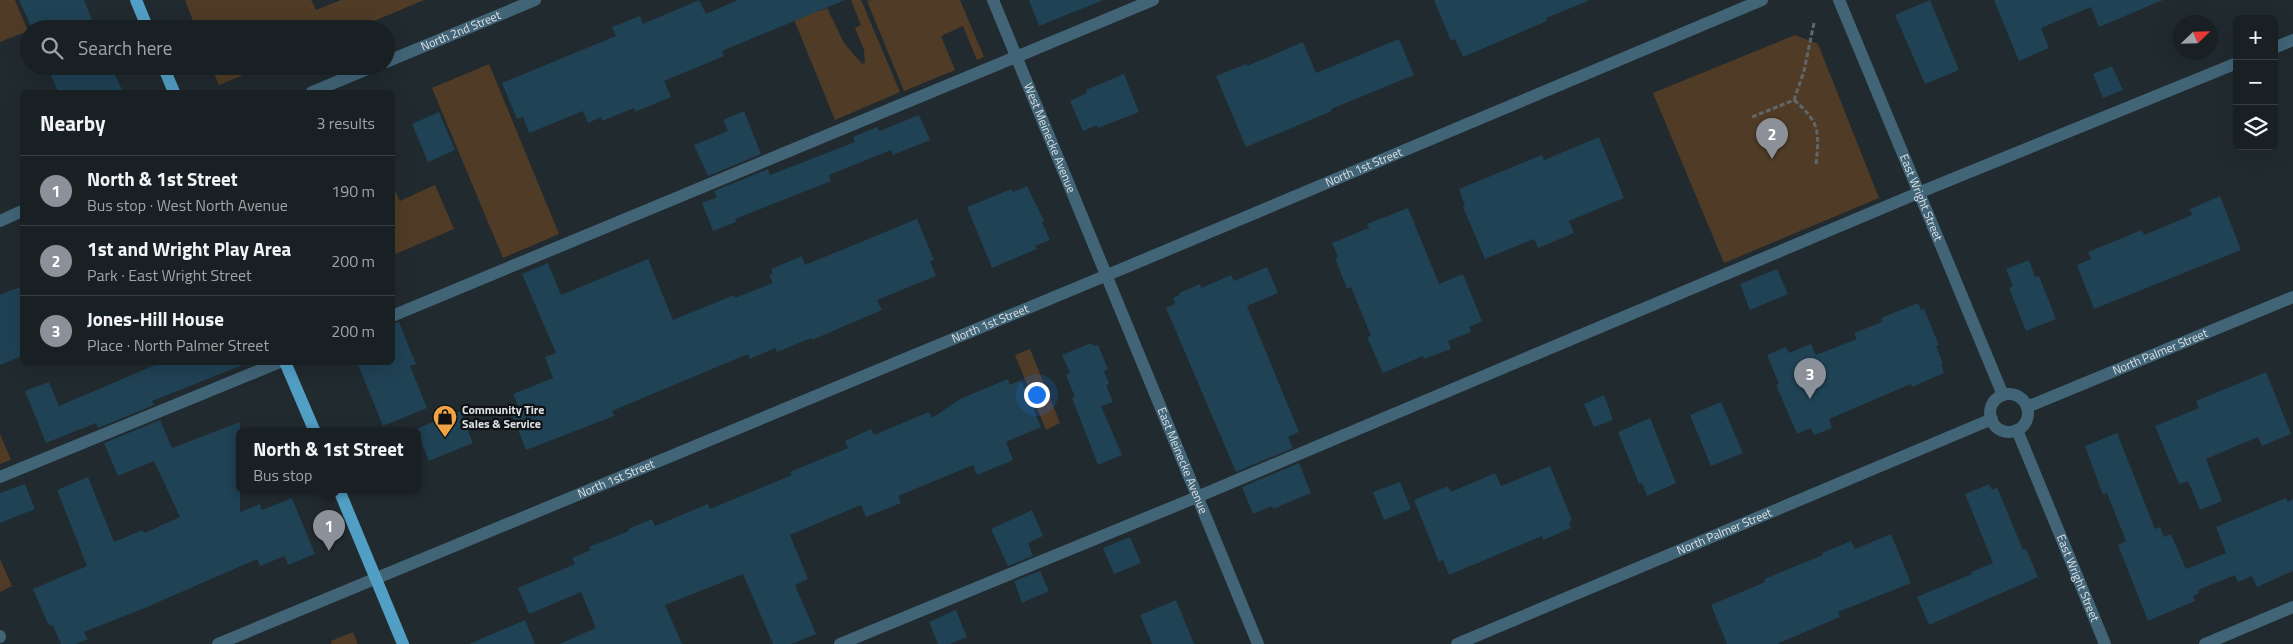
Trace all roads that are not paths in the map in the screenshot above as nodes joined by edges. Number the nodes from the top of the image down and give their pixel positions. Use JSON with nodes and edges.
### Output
{"nodes":[{"id":1,"x":136,"y":0,"type":"edge"},
{"id":2,"x":534,"y":0,"type":"edge"},
{"id":3,"x":993,"y":0,"type":"edge"},
{"id":4,"x":1153,"y":0,"type":"edge"},
{"id":5,"x":1762,"y":0,"type":"edge"},
{"id":6,"x":1839,"y":0,"type":"edge"},
{"id":7,"x":144,"y":20,"type":"edge"},
{"id":8,"x":2293,"y":40,"type":"edge"},
{"id":9,"x":2278,"y":46,"type":"edge"},
{"id":10,"x":1016,"y":56,"type":"junction"},
{"id":11,"x":395,"y":58,"type":"edge"},
{"id":12,"x":2233,"y":65,"type":"edge"},
{"id":13,"x":167,"y":75,"type":"edge"},
{"id":14,"x":353,"y":75,"type":"edge"},
{"id":15,"x":173,"y":90,"type":"edge"},
{"id":16,"x":317,"y":90,"type":"edge"},
{"id":17,"x":1918,"y":193,"type":"junction"},
{"id":18,"x":20,"y":212,"type":"edge"},
{"id":19,"x":0,"y":221,"type":"edge"},
{"id":20,"x":1106,"y":275,"type":"junction"},
{"id":21,"x":2293,"y":297,"type":"edge"},
{"id":22,"x":395,"y":315,"type":"edge"},
{"id":23,"x":273,"y":365,"type":"edge"},
{"id":24,"x":286,"y":365,"type":"edge"},
{"id":25,"x":2003,"y":395,"type":"junction"},
{"id":26,"x":2027,"y":407,"type":"junction"},
{"id":27,"x":1992,"y":420,"type":"junction"},
{"id":28,"x":313,"y":428,"type":"edge"},
{"id":29,"x":2016,"y":430,"type":"junction"},
{"id":30,"x":0,"y":477,"type":"edge"},
{"id":31,"x":340,"y":493,"type":"edge"},
{"id":32,"x":1197,"y":497,"type":"junction"},
{"id":33,"x":376,"y":578,"type":"junction"},
{"id":34,"x":2293,"y":607,"type":"edge"},
{"id":35,"x":218,"y":644,"type":"edge"},
{"id":36,"x":403,"y":644,"type":"edge"},
{"id":37,"x":840,"y":644,"type":"edge"},
{"id":38,"x":1258,"y":644,"type":"edge"},
{"id":39,"x":1457,"y":644,"type":"edge"},
{"id":40,"x":2105,"y":644,"type":"edge"},
{"id":41,"x":2205,"y":644,"type":"edge"}],
"edges":[{"from":1,"to":7,"type":"main road"},
{"from":2,"to":11,"type":"street","name":"North 2nd Street"},
{"from":3,"to":10,"type":"street","name":"West Meinecke Avenue"},
{"from":4,"to":10,"type":"street"},
{"from":5,"to":20,"type":"street","name":"North 1st Street"},
{"from":6,"to":17,"type":"street","name":"East Wright Street"},
{"from":8,"to":9,"type":"street"},
{"from":10,"to":20,"type":"street","name":"West Meinecke Avenue"},
{"from":10,"to":22,"type":"street"},
{"from":12,"to":17,"type":"street"},
{"from":13,"to":15,"type":"main road"},
{"from":14,"to":16,"type":"street"},
{"from":17,"to":25,"type":"street","name":"East Wright Street"},
{"from":17,"to":32,"type":"street"},
{"from":18,"to":19,"type":"street"},
{"from":20,"to":32,"type":"street","name":"East Meinecke Avenue"},
{"from":20,"to":33,"type":"street","name":"North 1st Street"},
{"from":21,"to":26,"type":"street","name":"North Palmer Street"},
{"from":23,"to":30,"type":"street"},
{"from":24,"to":28,"type":"main road"},
{"from":25,"to":26,"type":"street"},
{"from":25,"to":27,"type":"street"},
{"from":26,"to":29,"type":"street"},
{"from":27,"to":29,"type":"street"},
{"from":27,"to":39,"type":"street","name":"North Palmer Street"},
{"from":29,"to":40,"type":"street","name":"East Wright Street"},
{"from":31,"to":33,"type":"main road"},
{"from":32,"to":37,"type":"street"},
{"from":32,"to":38,"type":"street","name":"East Meinecke Avenue"},
{"from":33,"to":35,"type":"street","name":"North 1st Street"},
{"from":33,"to":36,"type":"main road"},
{"from":34,"to":41,"type":"street"}]}
